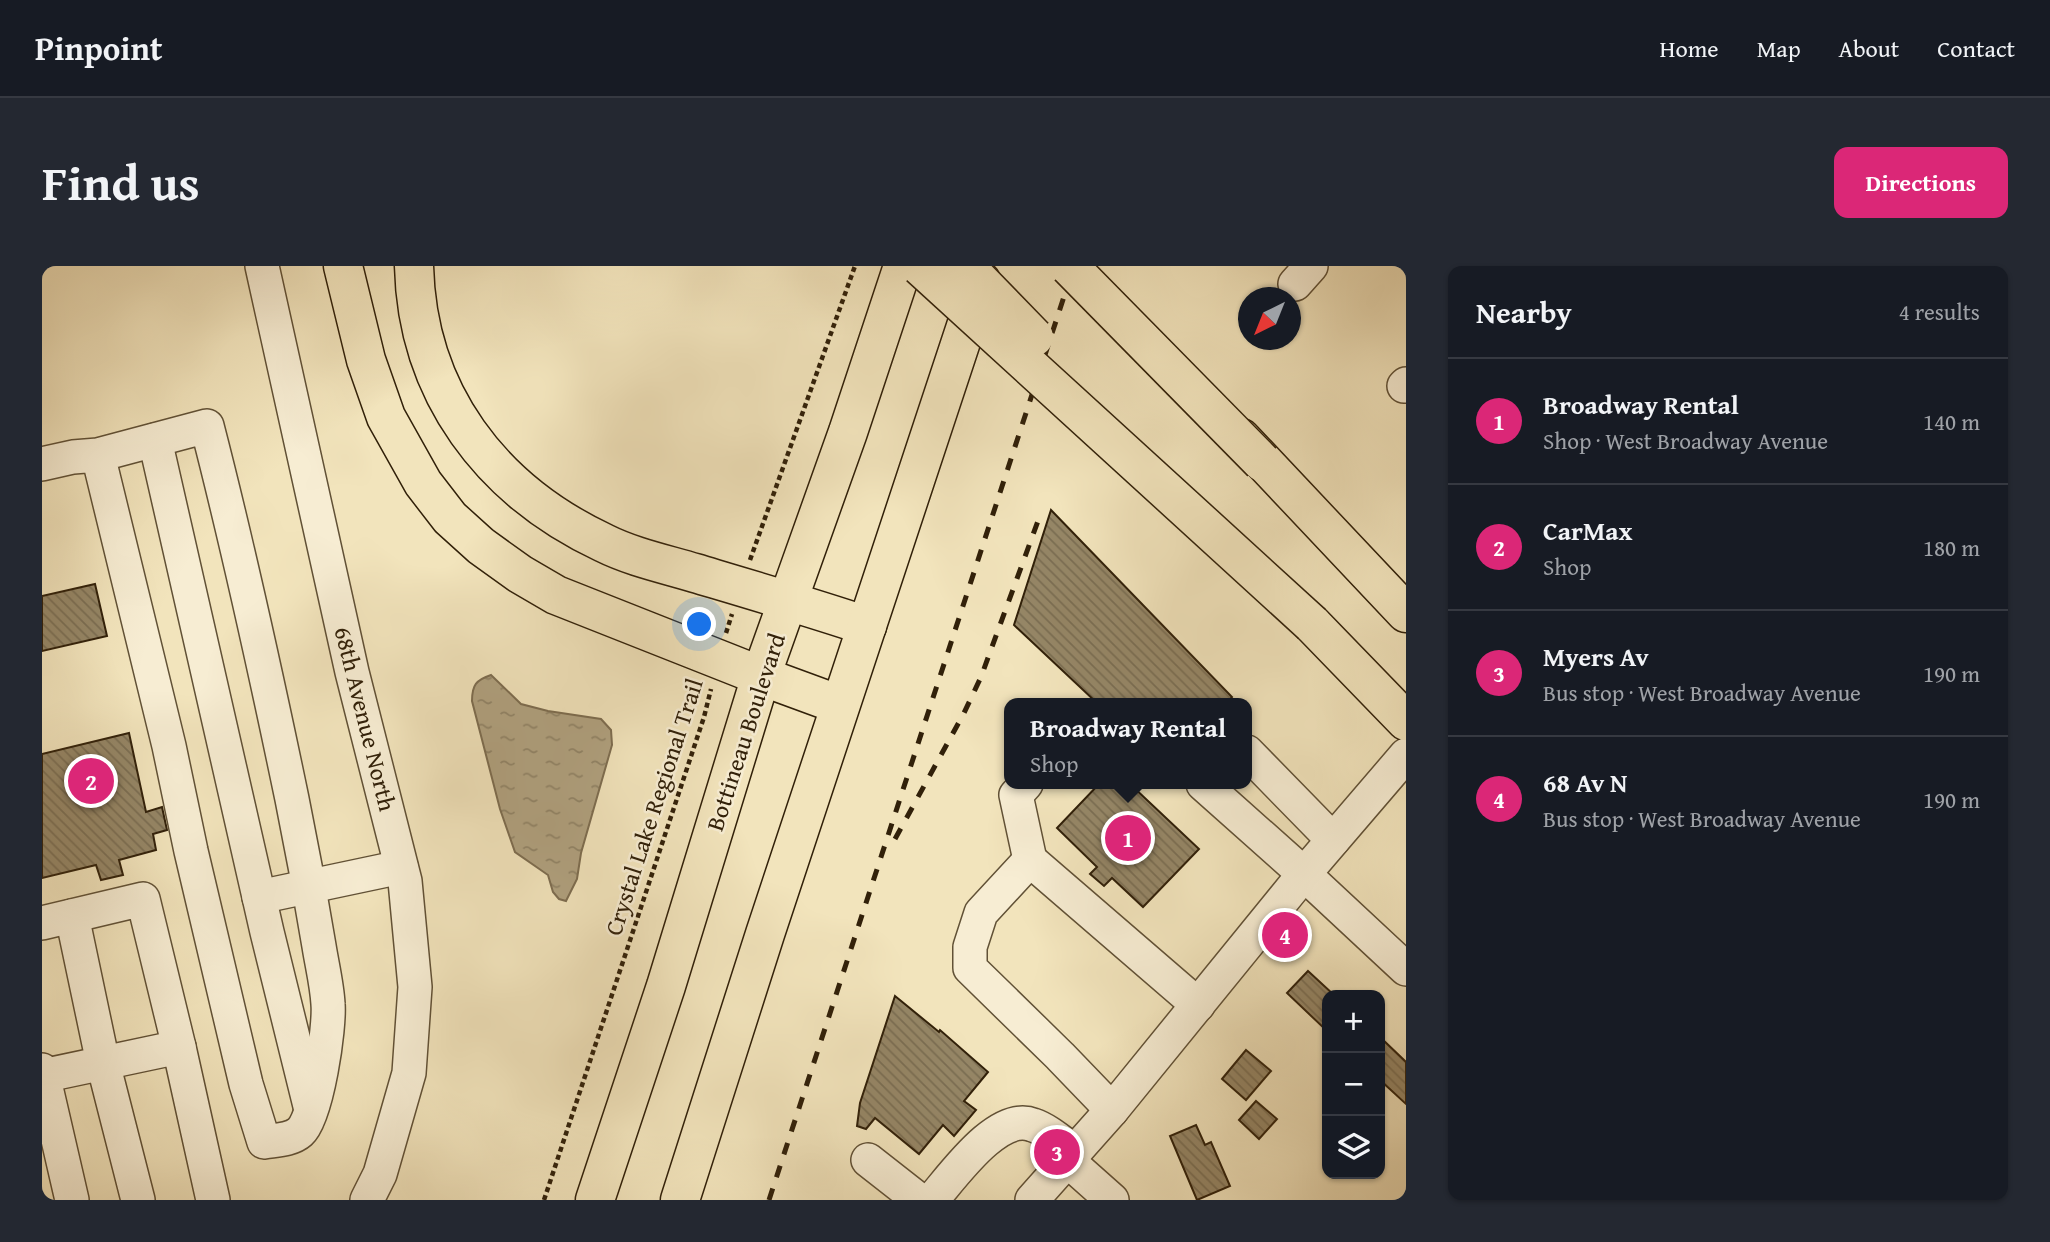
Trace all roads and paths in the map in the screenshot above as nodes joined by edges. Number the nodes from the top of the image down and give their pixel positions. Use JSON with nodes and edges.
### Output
{"nodes":[{"id":1,"x":262,"y":266,"type":"edge"},
{"id":2,"x":343,"y":266,"type":"edge"},
{"id":3,"x":414,"y":266,"type":"edge"},
{"id":4,"x":855,"y":266,"type":"edge"},
{"id":5,"x":903,"y":266,"type":"edge"},
{"id":6,"x":920,"y":266,"type":"edge"},
{"id":7,"x":965,"y":266,"type":"edge"},
{"id":8,"x":986,"y":266,"type":"edge"},
{"id":9,"x":1069,"y":266,"type":"edge"},
{"id":10,"x":1089,"y":266,"type":"edge"},
{"id":11,"x":155,"y":440,"type":"junction"},
{"id":12,"x":98,"y":455,"type":"junction"},
{"id":13,"x":1262,"y":462,"type":"junction"},
{"id":14,"x":42,"y":464,"type":"edge"},
{"id":15,"x":740,"y":586,"type":"junction"},
{"id":16,"x":789,"y":600,"type":"junction"},
{"id":17,"x":1406,"y":613,"type":"edge"},
{"id":18,"x":1312,"y":624,"type":"junction"},
{"id":19,"x":867,"y":626,"type":"junction"},
{"id":20,"x":718,"y":659,"type":"junction"},
{"id":21,"x":761,"y":676,"type":"junction"},
{"id":22,"x":841,"y":705,"type":"junction"},
{"id":23,"x":1406,"y":721,"type":"edge"},
{"id":24,"x":1406,"y":755,"type":"edge"},
{"id":25,"x":1252,"y":757,"type":"edge"},
{"id":26,"x":1021,"y":789,"type":"edge"},
{"id":27,"x":1209,"y":789,"type":"edge"},
{"id":28,"x":1333,"y":840,"type":"junction"},
{"id":29,"x":1030,"y":860,"type":"junction"},
{"id":30,"x":401,"y":867,"type":"junction"},
{"id":31,"x":1304,"y":874,"type":"junction"},
{"id":32,"x":309,"y":886,"type":"junction"},
{"id":33,"x":259,"y":897,"type":"junction"},
{"id":34,"x":57,"y":920,"type":"edge"},
{"id":35,"x":1406,"y":969,"type":"edge"},
{"id":36,"x":1198,"y":1005,"type":"junction"},
{"id":37,"x":179,"y":1047,"type":"junction"},
{"id":38,"x":103,"y":1063,"type":"junction"},
{"id":39,"x":42,"y":1074,"type":"edge"},
{"id":40,"x":311,"y":1109,"type":"junction"},
{"id":41,"x":1112,"y":1110,"type":"junction"},
{"id":42,"x":1071,"y":1156,"type":"junction"},
{"id":43,"x":868,"y":1160,"type":"dead end"},
{"id":44,"x":373,"y":1187,"type":"edge"},
{"id":45,"x":72,"y":1200,"type":"edge"},
{"id":46,"x":138,"y":1200,"type":"edge"},
{"id":47,"x":213,"y":1200,"type":"edge"},
{"id":48,"x":544,"y":1200,"type":"edge"},
{"id":49,"x":595,"y":1200,"type":"edge"},
{"id":50,"x":680,"y":1200,"type":"edge"},
{"id":51,"x":919,"y":1200,"type":"edge"},
{"id":52,"x":932,"y":1200,"type":"edge"},
{"id":53,"x":1032,"y":1200,"type":"edge"},
{"id":54,"x":1112,"y":1200,"type":"edge"}],
"edges":[{"from":1,"to":30,"type":"street","name":"68th Avenue North"},
{"from":2,"to":20,"type":"highway"},
{"from":3,"to":15,"type":"highway"},
{"from":4,"to":15,"type":"path","name":"Crystal Lake Regional Trail"},
{"from":5,"to":16,"type":"highway","name":"Bottineau Boulevard"},
{"from":6,"to":18,"type":"highway","bridge":true},
{"from":7,"to":18,"type":"highway","bridge":true},
{"from":8,"to":19,"type":"highway"},
{"from":9,"to":13,"type":"highway","bridge":true},
{"from":10,"to":13,"type":"highway","bridge":true},
{"from":11,"to":12,"type":"street"},
{"from":11,"to":32,"type":"street"},
{"from":11,"to":33,"type":"street"},
{"from":12,"to":14,"type":"street"},
{"from":12,"to":40,"type":"street"},
{"from":13,"to":17,"type":"highway"},
{"from":15,"to":16,"type":"highway"},
{"from":15,"to":20,"type":"path","name":"Crystal Lake Regional Trail"},
{"from":16,"to":19,"type":"highway"},
{"from":16,"to":21,"type":"highway","name":"Bottineau Boulevard"},
{"from":18,"to":23,"type":"highway"},
{"from":19,"to":22,"type":"highway"},
{"from":20,"to":21,"type":"highway"},
{"from":20,"to":48,"type":"path","name":"Crystal Lake Regional Trail"},
{"from":21,"to":22,"type":"highway"},
{"from":21,"to":49,"type":"highway","name":"Bottineau Boulevard"},
{"from":22,"to":50,"type":"highway"},
{"from":24,"to":28,"type":"street"},
{"from":25,"to":28,"type":"street"},
{"from":26,"to":29,"type":"street"},
{"from":27,"to":31,"type":"street"},
{"from":28,"to":31,"type":"street"},
{"from":29,"to":36,"type":"street"},
{"from":29,"to":41,"type":"street"},
{"from":30,"to":32,"type":"street"},
{"from":30,"to":44,"type":"street","name":"68th Avenue North"},
{"from":31,"to":35,"type":"street"},
{"from":31,"to":36,"type":"street"},
{"from":32,"to":33,"type":"street"},
{"from":32,"to":40,"type":"street"},
{"from":33,"to":40,"type":"street"},
{"from":34,"to":37,"type":"street"},
{"from":34,"to":38,"type":"street"},
{"from":36,"to":41,"type":"street"},
{"from":37,"to":38,"type":"street"},
{"from":37,"to":47,"type":"street"},
{"from":38,"to":39,"type":"street"},
{"from":38,"to":46,"type":"street"},
{"from":39,"to":45,"type":"street"},
{"from":41,"to":42,"type":"street"},
{"from":42,"to":52,"type":"street"},
{"from":42,"to":53,"type":"street"},
{"from":42,"to":54,"type":"street"},
{"from":43,"to":51,"type":"street"}]}
